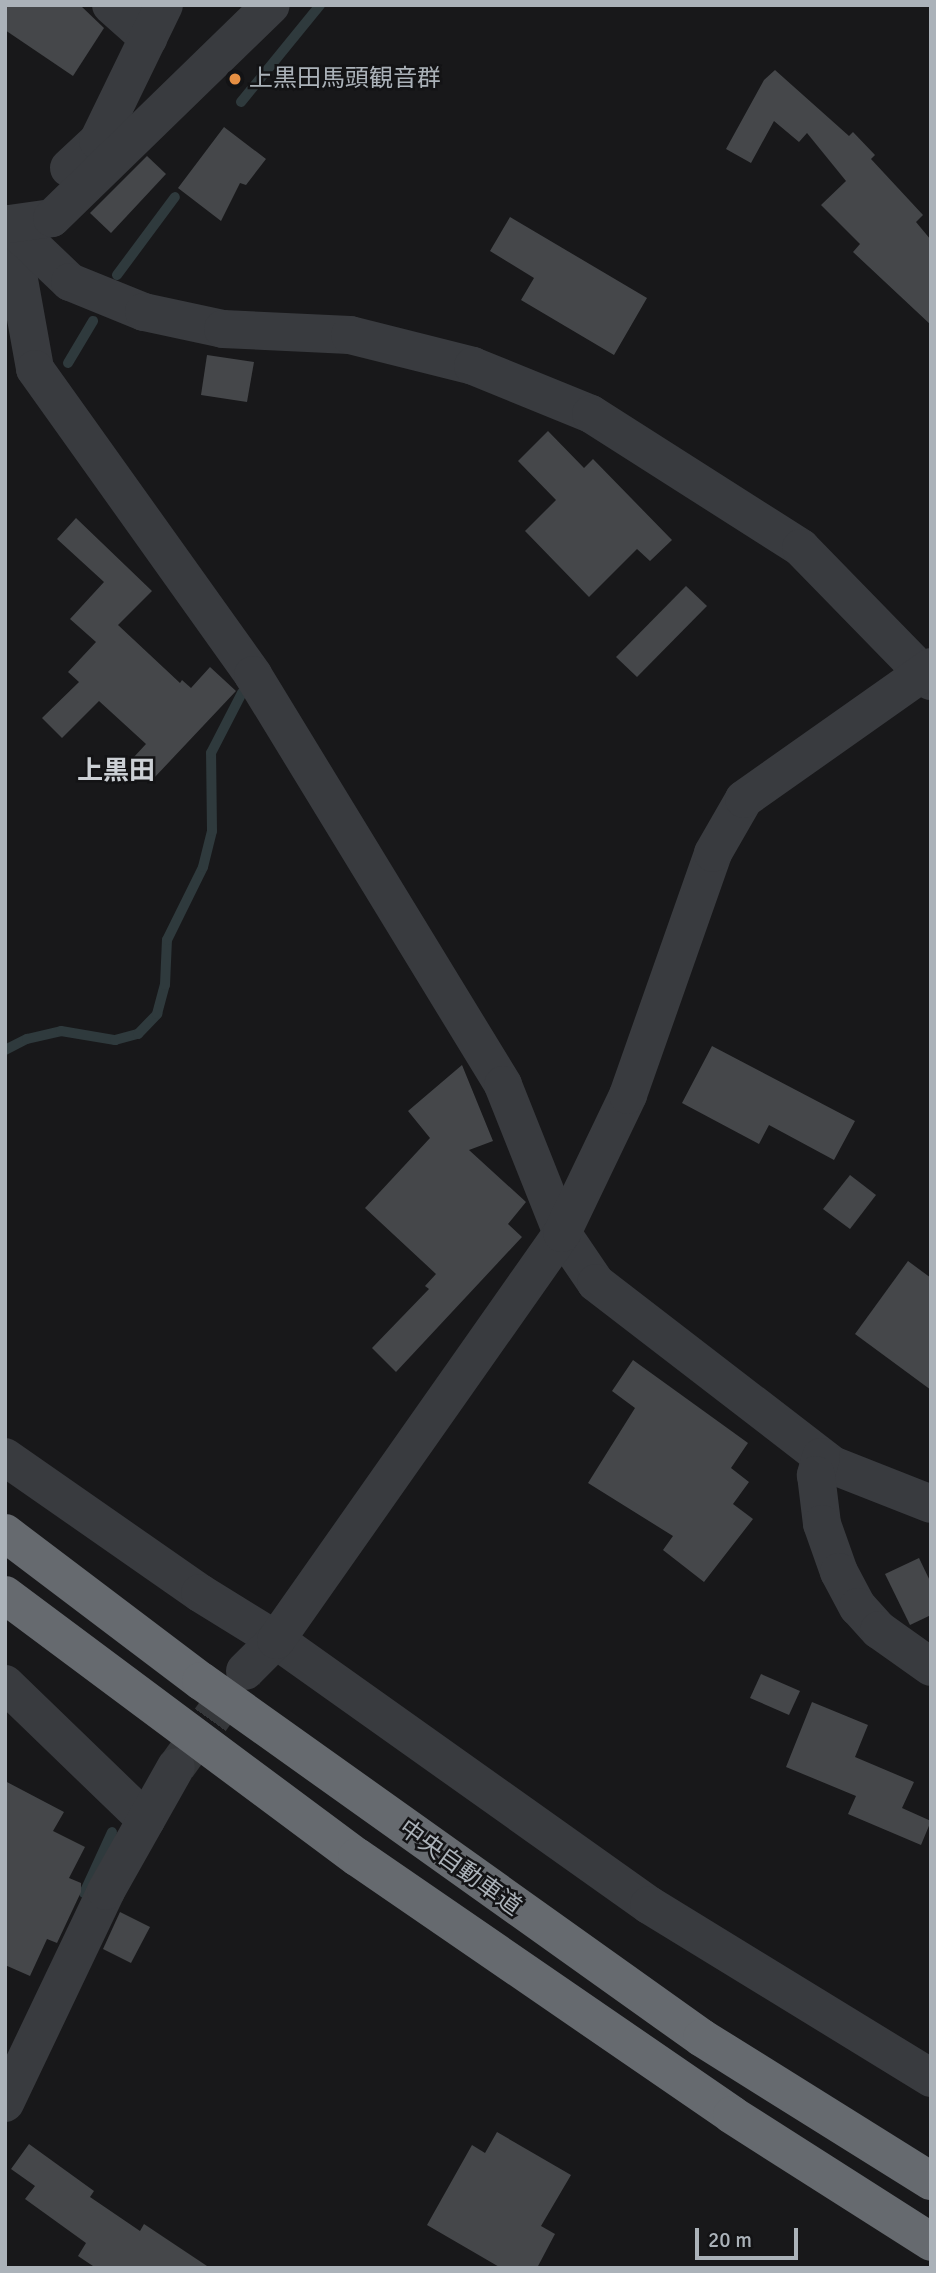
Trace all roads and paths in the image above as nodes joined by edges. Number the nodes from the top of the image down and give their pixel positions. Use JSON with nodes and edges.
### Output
{"nodes":[{"id":1,"x":111,"y":5,"type":"edge"},
{"id":2,"x":271,"y":5,"type":"edge"},
{"id":3,"x":156,"y":22,"type":"edge"},
{"id":4,"x":7,"y":226,"type":"edge"},
{"id":5,"x":928,"y":674,"type":"edge"},
{"id":6,"x":562,"y":1233,"type":"junction"},
{"id":7,"x":5,"y":1457,"type":"edge"},
{"id":8,"x":821,"y":1457,"type":"junction"},
{"id":9,"x":931,"y":1504,"type":"edge"},
{"id":10,"x":5,"y":1533,"type":"edge"},
{"id":11,"x":5,"y":1595,"type":"edge"},
{"id":12,"x":276,"y":1640,"type":"junction"},
{"id":13,"x":931,"y":1667,"type":"edge"},
{"id":14,"x":245,"y":1671,"type":"tunnel mouth"},
{"id":15,"x":5,"y":1684,"type":"edge"},
{"id":16,"x":176,"y":1767,"type":"tunnel mouth"},
{"id":17,"x":146,"y":1820,"type":"junction"},
{"id":18,"x":931,"y":2078,"type":"edge"},
{"id":19,"x":5,"y":2103,"type":"edge"},
{"id":20,"x":931,"y":2181,"type":"edge"},
{"id":21,"x":931,"y":2242,"type":"edge"}],
"edges":[{"from":1,"to":3,"type":"street"},
{"from":2,"to":4,"type":"street"},
{"from":3,"to":4,"type":"street"},
{"from":4,"to":5,"type":"street"},
{"from":4,"to":6,"type":"street"},
{"from":5,"to":6,"type":"street"},
{"from":6,"to":8,"type":"street"},
{"from":6,"to":12,"type":"street"},
{"from":7,"to":12,"type":"street"},
{"from":8,"to":9,"type":"street"},
{"from":8,"to":13,"type":"street"},
{"from":10,"to":20,"type":"highway","name":"中央自動車道"},
{"from":11,"to":21,"type":"highway","name":"中央自動車道"},
{"from":12,"to":14,"type":"street"},
{"from":12,"to":18,"type":"street"},
{"from":15,"to":17,"type":"street"},
{"from":16,"to":17,"type":"street"},
{"from":17,"to":19,"type":"street"}]}
